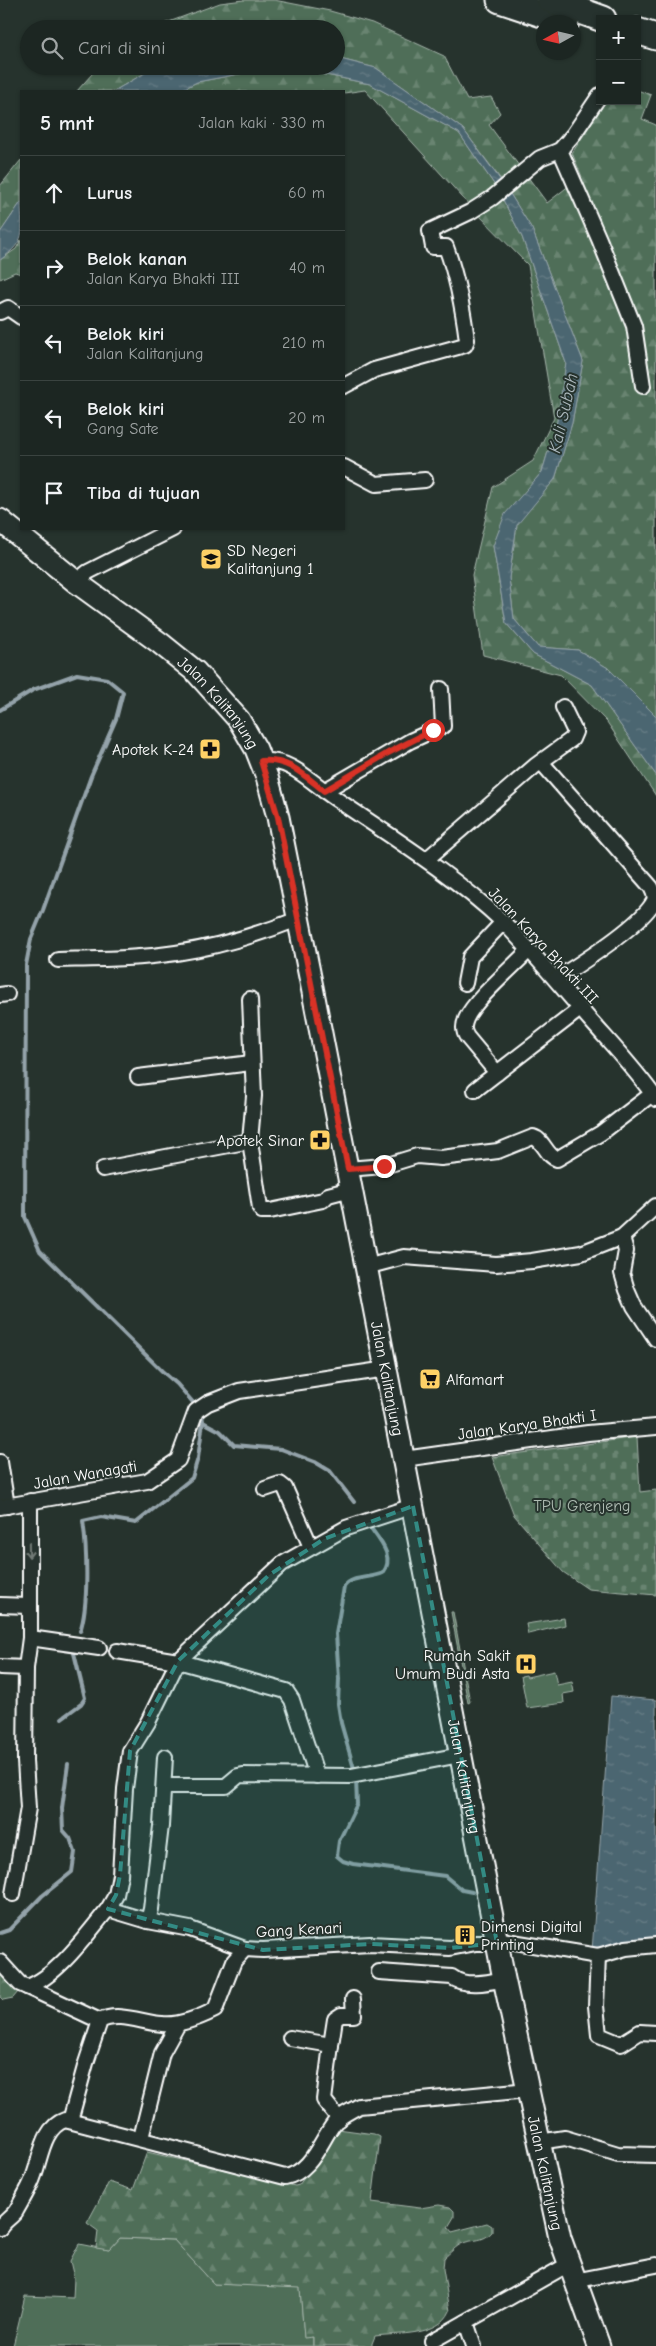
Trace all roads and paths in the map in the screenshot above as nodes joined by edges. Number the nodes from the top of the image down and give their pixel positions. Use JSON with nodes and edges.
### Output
{"nodes":[{"id":1,"x":500,"y":0,"type":"edge"},
{"id":2,"x":550,"y":0,"type":"edge"},
{"id":3,"x":545,"y":15,"type":"edge"},
{"id":4,"x":596,"y":16,"type":"edge"},
{"id":5,"x":581,"y":27,"type":"edge"},
{"id":6,"x":641,"y":32,"type":"edge"},
{"id":7,"x":596,"y":33,"type":"edge"},
{"id":8,"x":656,"y":37,"type":"edge"},
{"id":9,"x":641,"y":48,"type":"edge"},
{"id":10,"x":656,"y":54,"type":"edge"},
{"id":11,"x":596,"y":101,"type":"edge"},
{"id":12,"x":560,"y":150,"type":"junction"},
{"id":13,"x":0,"y":312,"type":"edge"},
{"id":14,"x":20,"y":316,"type":"edge"},
{"id":15,"x":345,"y":385,"type":"edge"},
{"id":16,"x":643,"y":386,"type":"dead end"},
{"id":17,"x":345,"y":468,"type":"edge"},
{"id":18,"x":424,"y":480,"type":"dead end"},
{"id":19,"x":0,"y":520,"type":"edge"},
{"id":20,"x":171,"y":530,"type":"edge"},
{"id":21,"x":76,"y":582,"type":"junction"},
{"id":22,"x":441,"y":689,"type":"dead end"},
{"id":23,"x":563,"y":707,"type":"dead end"},
{"id":24,"x":261,"y":761,"type":"junction"},
{"id":25,"x":541,"y":762,"type":"junction"},
{"id":26,"x":324,"y":791,"type":"junction"},
{"id":27,"x":427,"y":859,"type":"junction"},
{"id":28,"x":298,"y":919,"type":"junction"},
{"id":29,"x":503,"y":922,"type":"junction"},
{"id":30,"x":529,"y":950,"type":"junction"},
{"id":31,"x":58,"y":960,"type":"dead end"},
{"id":32,"x":556,"y":979,"type":"junction"},
{"id":33,"x":465,"y":983,"type":"dead end"},
{"id":34,"x":250,"y":999,"type":"dead end"},
{"id":35,"x":580,"y":1009,"type":"junction"},
{"id":36,"x":251,"y":1063,"type":"junction"},
{"id":37,"x":497,"y":1073,"type":"junction"},
{"id":38,"x":138,"y":1077,"type":"dead end"},
{"id":39,"x":475,"y":1090,"type":"dead end"},
{"id":40,"x":654,"y":1096,"type":"edge"},
{"id":41,"x":250,"y":1140,"type":"junction"},
{"id":42,"x":348,"y":1169,"type":"junction"},
{"id":43,"x":103,"y":1170,"type":"dead end"},
{"id":44,"x":352,"y":1190,"type":"junction"},
{"id":45,"x":656,"y":1206,"type":"edge"},
{"id":46,"x":622,"y":1237,"type":"junction"},
{"id":47,"x":366,"y":1267,"type":"junction"},
{"id":48,"x":656,"y":1339,"type":"edge"},
{"id":49,"x":387,"y":1368,"type":"junction"},
{"id":50,"x":656,"y":1427,"type":"edge"},
{"id":51,"x":404,"y":1459,"type":"junction"},
{"id":52,"x":0,"y":1462,"type":"edge"},
{"id":53,"x":265,"y":1489,"type":"dead end"},
{"id":54,"x":30,"y":1501,"type":"junction"},
{"id":55,"x":4,"y":1506,"type":"edge"},
{"id":56,"x":413,"y":1506,"type":"junction"},
{"id":57,"x":311,"y":1547,"type":"junction"},
{"id":58,"x":0,"y":1605,"type":"edge"},
{"id":59,"x":29,"y":1606,"type":"junction"},
{"id":60,"x":30,"y":1638,"type":"junction"},
{"id":61,"x":98,"y":1648,"type":"dead end"},
{"id":62,"x":117,"y":1652,"type":"dead end"},
{"id":63,"x":178,"y":1661,"type":"junction"},
{"id":64,"x":0,"y":1667,"type":"edge"},
{"id":65,"x":26,"y":1668,"type":"junction"},
{"id":66,"x":460,"y":1755,"type":"junction"},
{"id":67,"x":165,"y":1757,"type":"dead end"},
{"id":68,"x":317,"y":1776,"type":"junction"},
{"id":69,"x":165,"y":1786,"type":"junction"},
{"id":70,"x":13,"y":1894,"type":"dead end"},
{"id":71,"x":108,"y":1908,"type":"junction"},
{"id":72,"x":148,"y":1921,"type":"junction"},
{"id":73,"x":497,"y":1941,"type":"junction"},
{"id":74,"x":656,"y":1945,"type":"edge"},
{"id":75,"x":245,"y":1949,"type":"junction"},
{"id":76,"x":598,"y":1956,"type":"junction"},
{"id":77,"x":0,"y":1962,"type":"edge"},
{"id":78,"x":380,"y":1972,"type":"dead end"},
{"id":79,"x":504,"y":1979,"type":"junction"},
{"id":80,"x":27,"y":1988,"type":"junction"},
{"id":81,"x":353,"y":1998,"type":"dead end"},
{"id":82,"x":100,"y":2021,"type":"junction"},
{"id":83,"x":178,"y":2024,"type":"junction"},
{"id":84,"x":656,"y":2033,"type":"edge"},
{"id":85,"x":290,"y":2038,"type":"dead end"},
{"id":86,"x":331,"y":2045,"type":"junction"},
{"id":87,"x":528,"y":2090,"type":"junction"},
{"id":88,"x":339,"y":2119,"type":"junction"},
{"id":89,"x":70,"y":2121,"type":"junction"},
{"id":90,"x":141,"y":2138,"type":"junction"},
{"id":91,"x":539,"y":2142,"type":"junction"},
{"id":92,"x":656,"y":2155,"type":"edge"},
{"id":93,"x":0,"y":2228,"type":"edge"},
{"id":94,"x":656,"y":2265,"type":"edge"},
{"id":95,"x":571,"y":2273,"type":"junction"},
{"id":96,"x":466,"y":2322,"type":"junction"},
{"id":97,"x":432,"y":2341,"type":"dead end"},
{"id":98,"x":474,"y":2346,"type":"edge"},
{"id":99,"x":598,"y":2346,"type":"edge"}],
"edges":[{"from":1,"to":3,"type":"highway"},
{"from":2,"to":4,"type":"highway"},
{"from":5,"to":7,"type":"highway"},
{"from":6,"to":8,"type":"highway"},
{"from":9,"to":10,"type":"highway"},
{"from":11,"to":12,"type":"street"},
{"from":12,"to":15,"type":"street"},
{"from":12,"to":16,"type":"street"},
{"from":13,"to":14,"type":"street"},
{"from":17,"to":18,"type":"street"},
{"from":19,"to":21,"type":"main road","name":"Jalan Kalitanjung"},
{"from":20,"to":21,"type":"street"},
{"from":21,"to":24,"type":"main road","name":"Jalan Kalitanjung"},
{"from":22,"to":26,"type":"street"},
{"from":23,"to":25,"type":"street"},
{"from":24,"to":26,"type":"street","name":"Jalan Karya Bhakti III"},
{"from":24,"to":28,"type":"main road","name":"Jalan Kalitanjung"},
{"from":25,"to":27,"type":"street"},
{"from":25,"to":32,"type":"street"},
{"from":26,"to":27,"type":"street","name":"Jalan Karya Bhakti III"},
{"from":27,"to":29,"type":"street","name":"Jalan Karya Bhakti III"},
{"from":28,"to":31,"type":"street"},
{"from":28,"to":42,"type":"main road","name":"Jalan Kalitanjung"},
{"from":29,"to":30,"type":"street","name":"Jalan Karya Bhakti III"},
{"from":29,"to":33,"type":"street"},
{"from":30,"to":32,"type":"street","name":"Jalan Karya Bhakti III"},
{"from":30,"to":37,"type":"street"},
{"from":32,"to":35,"type":"street","name":"Jalan Karya Bhakti III"},
{"from":34,"to":36,"type":"street"},
{"from":35,"to":37,"type":"street"},
{"from":35,"to":40,"type":"street","name":"Jalan Karya Bhakti III"},
{"from":36,"to":38,"type":"street"},
{"from":36,"to":41,"type":"street"},
{"from":37,"to":39,"type":"street"},
{"from":40,"to":42,"type":"street"},
{"from":41,"to":43,"type":"street"},
{"from":41,"to":44,"type":"street"},
{"from":42,"to":44,"type":"main road","name":"Jalan Kalitanjung"},
{"from":44,"to":47,"type":"main road","name":"Jalan Kalitanjung"},
{"from":45,"to":46,"type":"street"},
{"from":46,"to":47,"type":"street"},
{"from":46,"to":48,"type":"street"},
{"from":47,"to":49,"type":"main road","name":"Jalan Kalitanjung"},
{"from":49,"to":51,"type":"main road","name":"Jalan Kalitanjung"},
{"from":49,"to":54,"type":"street","name":"Jalan Wanagati"},
{"from":50,"to":51,"type":"street","name":"Jalan Karya Bhakti I"},
{"from":51,"to":56,"type":"main road","name":"Jalan Kalitanjung"},
{"from":52,"to":55,"type":"street"},
{"from":53,"to":57,"type":"street"},
{"from":54,"to":55,"type":"street","name":"Jalan Wanagati"},
{"from":54,"to":59,"type":"street","one_way":true},
{"from":56,"to":57,"type":"street"},
{"from":56,"to":66,"type":"main road","name":"Jalan Kalitanjung"},
{"from":57,"to":63,"type":"street"},
{"from":58,"to":59,"type":"street"},
{"from":59,"to":60,"type":"street"},
{"from":60,"to":61,"type":"street"},
{"from":60,"to":65,"type":"street"},
{"from":62,"to":63,"type":"street"},
{"from":63,"to":68,"type":"street"},
{"from":63,"to":71,"type":"street"},
{"from":64,"to":65,"type":"street"},
{"from":65,"to":70,"type":"street"},
{"from":66,"to":68,"type":"street"},
{"from":66,"to":73,"type":"main road","name":"Jalan Kalitanjung"},
{"from":67,"to":69,"type":"street"},
{"from":68,"to":69,"type":"street"},
{"from":69,"to":72,"type":"street"},
{"from":71,"to":72,"type":"street"},
{"from":71,"to":80,"type":"street"},
{"from":72,"to":75,"type":"street"},
{"from":73,"to":75,"type":"street","name":"Gang Kenari"},
{"from":73,"to":76,"type":"street","name":"Gang Kenari"},
{"from":73,"to":79,"type":"main road","name":"Jalan Kalitanjung"},
{"from":74,"to":76,"type":"street"},
{"from":75,"to":83,"type":"street","name":"Gang Kenari"},
{"from":76,"to":84,"type":"street"},
{"from":77,"to":80,"type":"street"},
{"from":78,"to":79,"type":"street"},
{"from":79,"to":87,"type":"main road","name":"Jalan Kalitanjung"},
{"from":80,"to":82,"type":"street"},
{"from":81,"to":86,"type":"street"},
{"from":82,"to":83,"type":"street","name":"Gang Kenari"},
{"from":82,"to":89,"type":"street"},
{"from":83,"to":90,"type":"street"},
{"from":85,"to":86,"type":"street"},
{"from":86,"to":88,"type":"street"},
{"from":87,"to":88,"type":"street"},
{"from":87,"to":91,"type":"main road","name":"Jalan Kalitanjung"},
{"from":88,"to":90,"type":"street"},
{"from":89,"to":90,"type":"street"},
{"from":89,"to":93,"type":"street"},
{"from":91,"to":92,"type":"street"},
{"from":91,"to":95,"type":"main road","name":"Jalan Kalitanjung"},
{"from":94,"to":95,"type":"street"},
{"from":95,"to":96,"type":"street"},
{"from":95,"to":99,"type":"main road","name":"Jalan Kalitanjung"},
{"from":96,"to":97,"type":"street"},
{"from":96,"to":98,"type":"street"}]}
